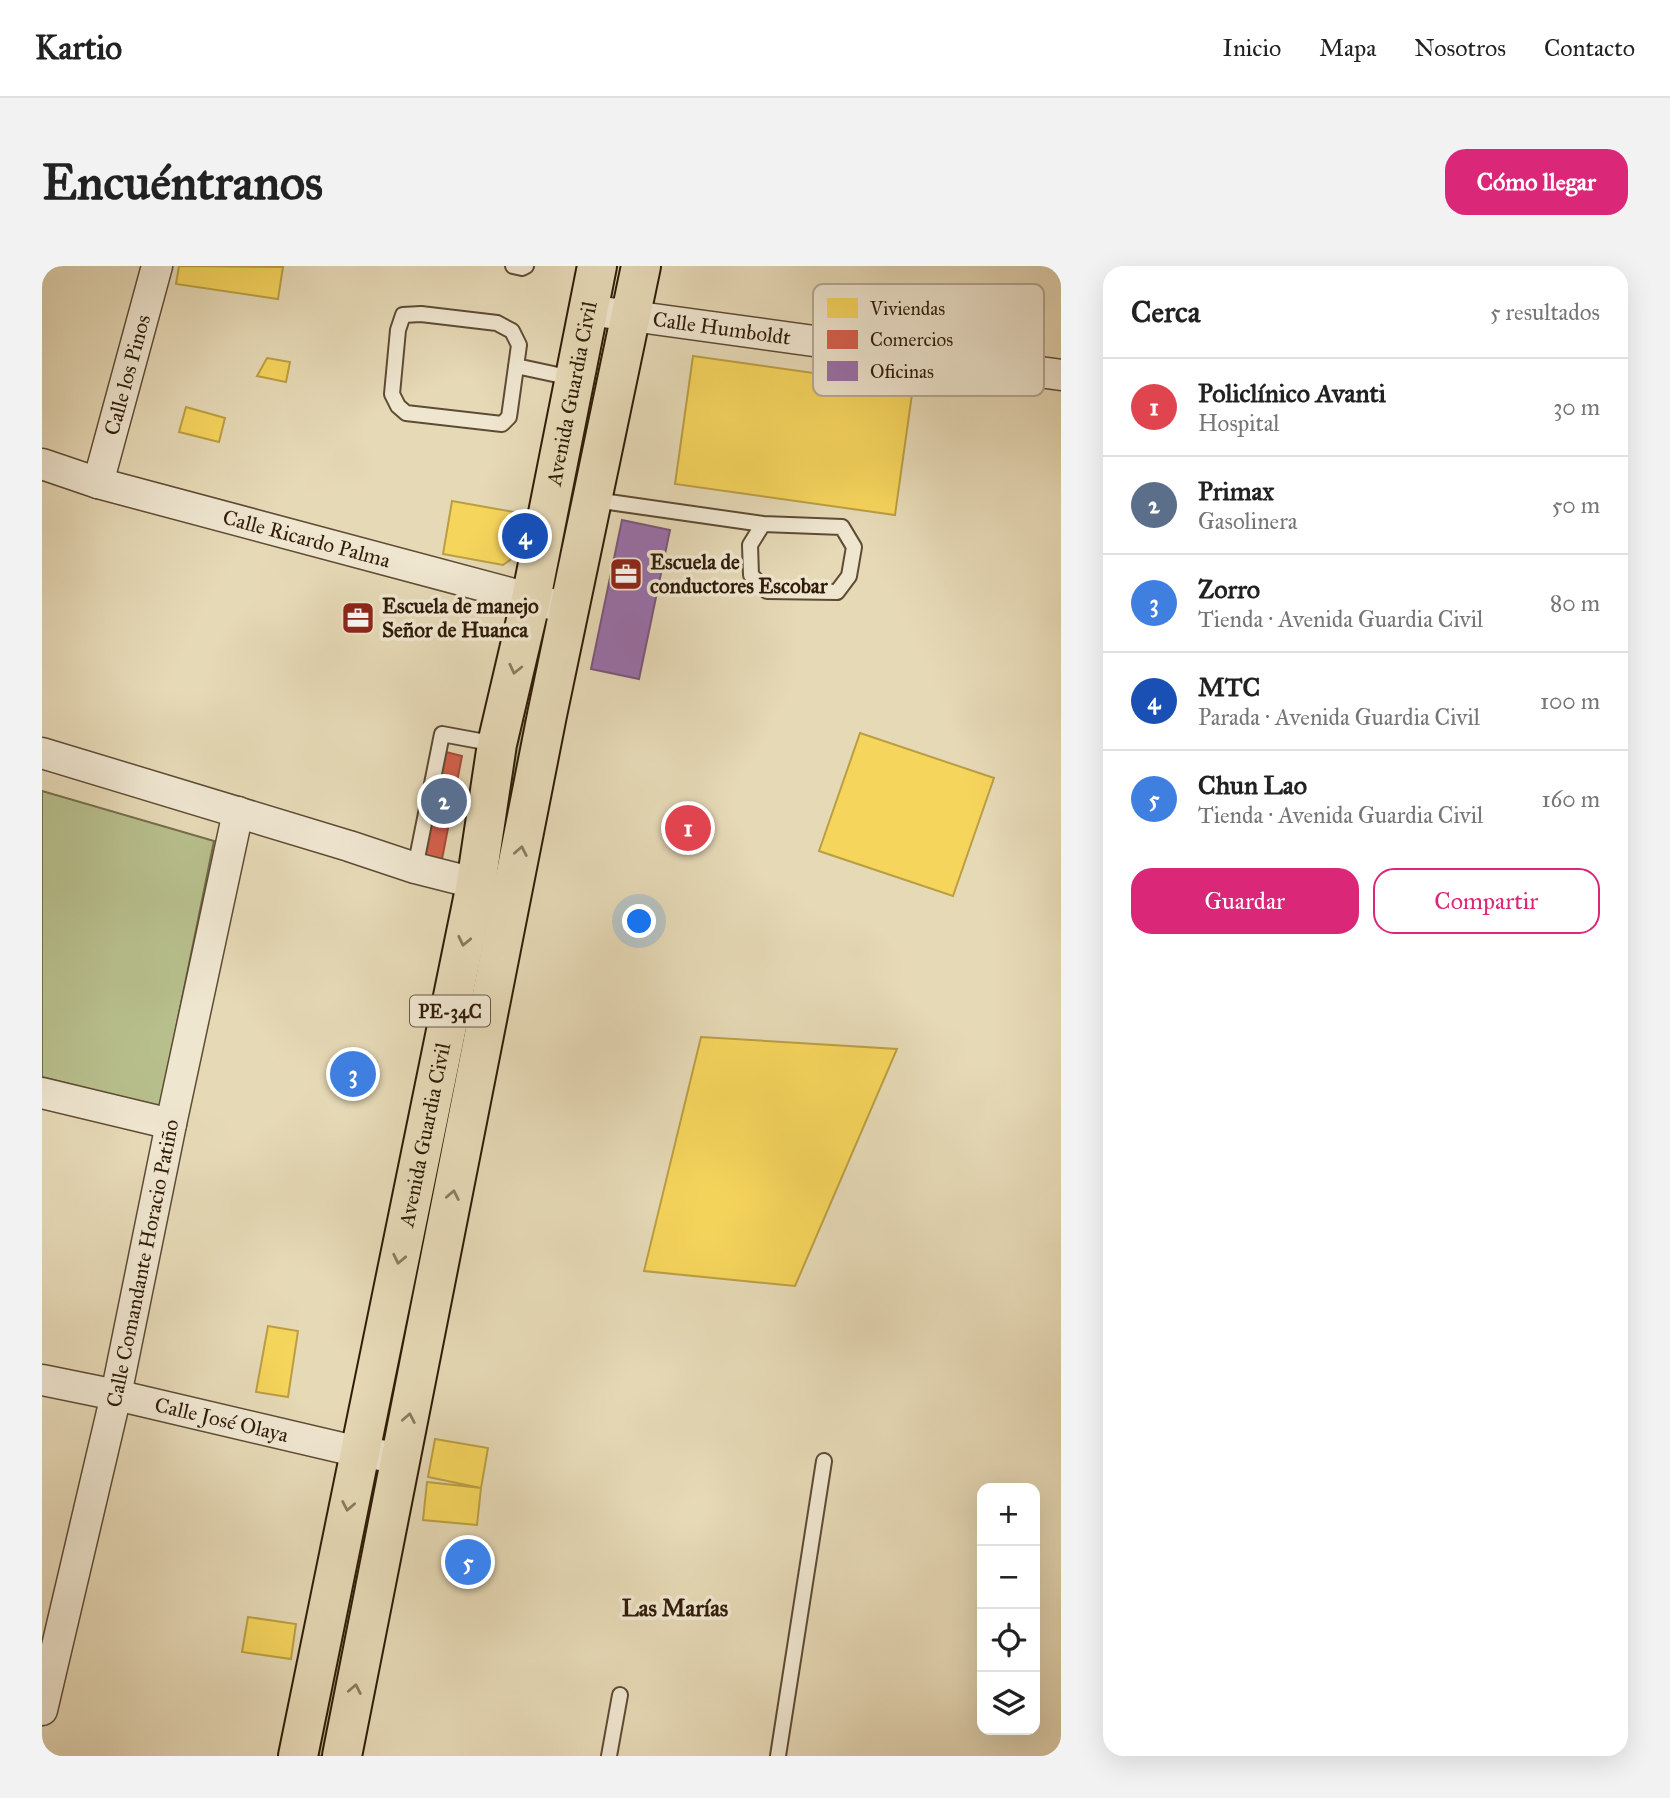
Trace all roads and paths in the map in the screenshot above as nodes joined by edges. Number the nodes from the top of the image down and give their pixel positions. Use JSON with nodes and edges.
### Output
{"nodes":[{"id":1,"x":158,"y":266,"type":"edge"},
{"id":2,"x":513,"y":266,"type":"edge"},
{"id":3,"x":526,"y":266,"type":"edge"},
{"id":4,"x":597,"y":266,"type":"edge"},
{"id":5,"x":641,"y":266,"type":"edge"},
{"id":6,"x":588,"y":310,"type":"junction"},
{"id":7,"x":631,"y":315,"type":"junction"},
{"id":8,"x":813,"y":341,"type":"edge"},
{"id":9,"x":516,"y":366,"type":"junction"},
{"id":10,"x":558,"y":374,"type":"dead end"},
{"id":11,"x":42,"y":464,"type":"edge"},
{"id":12,"x":99,"y":483,"type":"junction"},
{"id":13,"x":593,"y":500,"type":"junction"},
{"id":14,"x":763,"y":524,"type":"junction"},
{"id":15,"x":531,"y":599,"type":"junction"},
{"id":16,"x":570,"y":609,"type":"junction"},
{"id":17,"x":498,"y":744,"type":"junction"},
{"id":18,"x":42,"y":753,"type":"edge"},
{"id":19,"x":238,"y":813,"type":"junction"},
{"id":20,"x":415,"y":868,"type":"junction"},
{"id":21,"x":476,"y":884,"type":"junction"},
{"id":22,"x":513,"y":893,"type":"junction"},
{"id":23,"x":42,"y":1093,"type":"edge"},
{"id":24,"x":171,"y":1124,"type":"junction"},
{"id":25,"x":42,"y":1380,"type":"edge"},
{"id":26,"x":116,"y":1395,"type":"junction"},
{"id":27,"x":359,"y":1452,"type":"junction"},
{"id":28,"x":401,"y":1458,"type":"junction"},
{"id":29,"x":824,"y":1461,"type":"dead end"},
{"id":30,"x":46,"y":1677,"type":"edge"},
{"id":31,"x":620,"y":1695,"type":"dead end"},
{"id":32,"x":42,"y":1710,"type":"edge"},
{"id":33,"x":298,"y":1756,"type":"edge"},
{"id":34,"x":342,"y":1756,"type":"edge"},
{"id":35,"x":609,"y":1756,"type":"edge"},
{"id":36,"x":778,"y":1756,"type":"edge"}],
"edges":[{"from":1,"to":12,"type":"street","name":"Calle los Pinos"},
{"from":2,"to":3,"type":"lane"},
{"from":4,"to":6,"type":"main road","name":"Avenida Guardia Civil","number":"PE-34C"},
{"from":5,"to":7,"type":"main road","name":"Avenida Guardia Civil","number":"PE-34C"},
{"from":6,"to":7,"type":"street","name":"Calle Humboldt"},
{"from":6,"to":15,"type":"main road","name":"Avenida Guardia Civil","number":"PE-34C"},
{"from":7,"to":8,"type":"street","name":"Calle Humboldt"},
{"from":7,"to":13,"type":"main road","name":"Avenida Guardia Civil","number":"PE-34C"},
{"from":9,"to":9,"type":"lane"},
{"from":9,"to":10,"type":"lane"},
{"from":11,"to":12,"type":"street","name":"Calle Ricardo Palma"},
{"from":12,"to":15,"type":"street","name":"Calle Ricardo Palma"},
{"from":13,"to":14,"type":"lane"},
{"from":13,"to":16,"type":"main road","name":"Avenida Guardia Civil","number":"PE-34C"},
{"from":14,"to":14,"type":"lane"},
{"from":15,"to":16,"type":"street","name":"Calle Ricardo Palma"},
{"from":15,"to":17,"type":"main road","name":"Avenida Guardia Civil","number":"PE-34C","one_way":true},
{"from":22,"to":16,"type":"main road","name":"Avenida Guardia Civil","number":"PE-34C","one_way":true},
{"from":17,"to":20,"type":"lane"},
{"from":17,"to":21,"type":"main road","name":"Avenida Guardia Civil","number":"PE-34C"},
{"from":18,"to":19,"type":"street"},
{"from":19,"to":20,"type":"street"},
{"from":19,"to":24,"type":"street","name":"Calle Comandante Horacio Patiño"},
{"from":20,"to":21,"type":"street"},
{"from":21,"to":22,"type":"street"},
{"from":21,"to":27,"type":"main road","name":"Avenida Guardia Civil","number":"PE-34C","one_way":true},
{"from":28,"to":22,"type":"main road","name":"Avenida Guardia Civil","number":"PE-34C","one_way":true},
{"from":23,"to":24,"type":"street"},
{"from":24,"to":26,"type":"street","name":"Calle Comandante Horacio Patiño"},
{"from":25,"to":26,"type":"street","name":"Calle José Olaya"},
{"from":26,"to":27,"type":"street","name":"Calle José Olaya"},
{"from":26,"to":30,"type":"street","name":"Calle Comandante Horacio Patiño"},
{"from":27,"to":28,"type":"street","name":"Calle José Olaya"},
{"from":27,"to":33,"type":"main road","name":"Avenida Guardia Civil","number":"PE-34C","one_way":true},
{"from":34,"to":28,"type":"main road","name":"Avenida Guardia Civil","number":"PE-34C","one_way":true},
{"from":29,"to":36,"type":"lane"},
{"from":30,"to":32,"type":"street","name":"Calle Comandante Horacio Patiño"},
{"from":31,"to":35,"type":"lane"}]}
